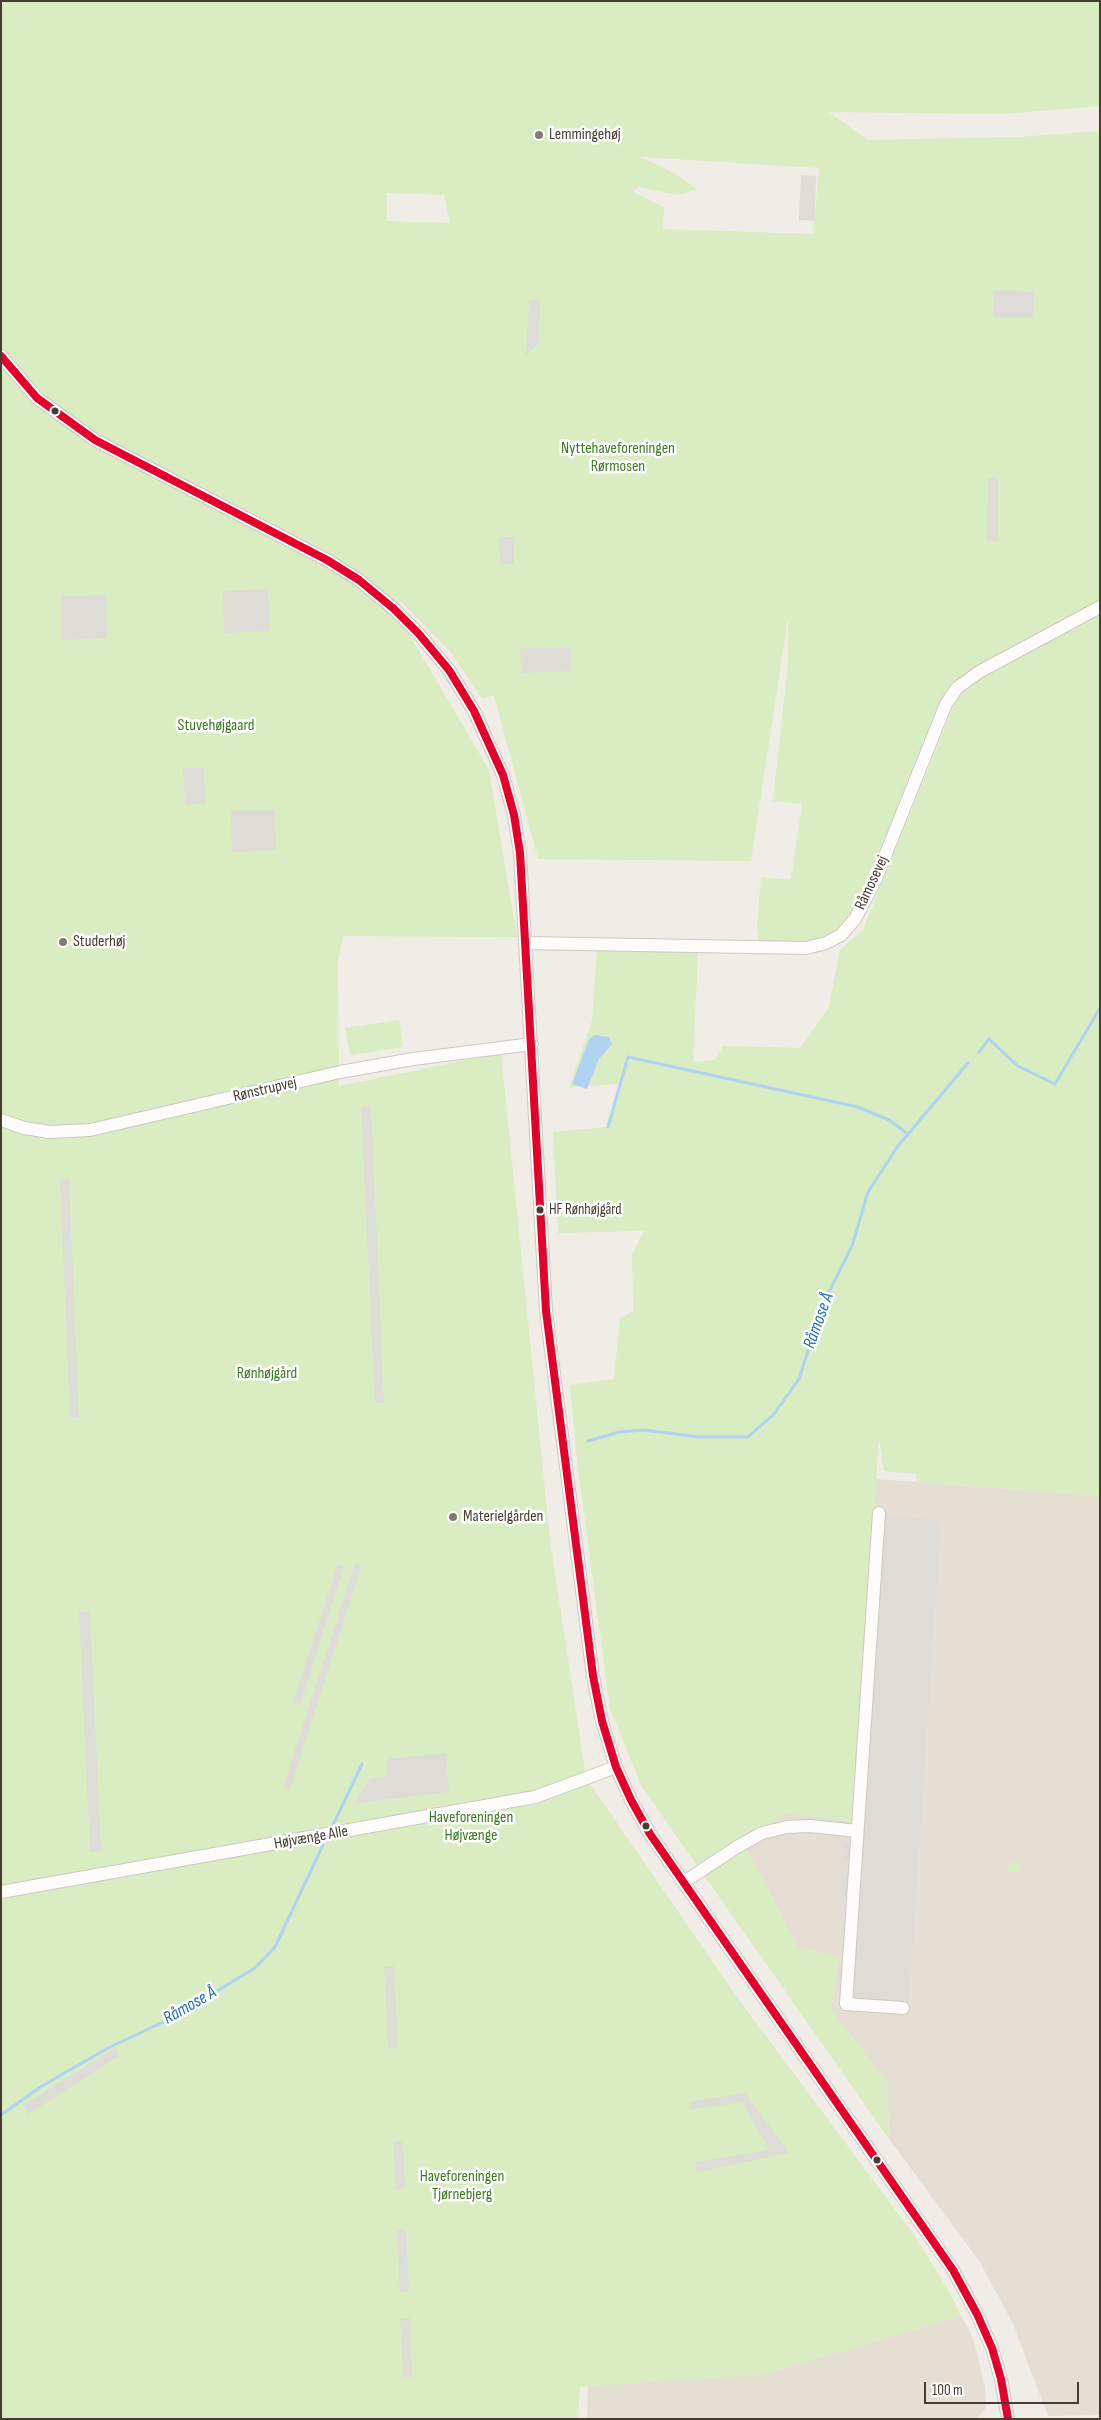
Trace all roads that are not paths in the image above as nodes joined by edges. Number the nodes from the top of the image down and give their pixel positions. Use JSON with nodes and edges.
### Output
{"nodes":[{"id":1,"x":1,"y":356,"type":"edge"},
{"id":2,"x":1100,"y":607,"type":"edge"},
{"id":3,"x":526,"y":944,"type":"junction"},
{"id":4,"x":532,"y":1044,"type":"junction"},
{"id":5,"x":1,"y":1120,"type":"edge"},
{"id":6,"x":879,"y":1513,"type":"dead end"},
{"id":7,"x":616,"y":1767,"type":"junction"},
{"id":8,"x":857,"y":1831,"type":"junction"},
{"id":9,"x":684,"y":1882,"type":"junction"},
{"id":10,"x":1,"y":1892,"type":"edge"},
{"id":11,"x":903,"y":2008,"type":"dead end"},
{"id":12,"x":1008,"y":2419,"type":"edge"}],
"edges":[{"from":1,"to":3,"type":"street"},
{"from":2,"to":3,"type":"street","name":"Råmosevej"},
{"from":3,"to":4,"type":"street"},
{"from":4,"to":5,"type":"street","name":"Rønstrupvej"},
{"from":4,"to":7,"type":"street"},
{"from":6,"to":8,"type":"street"},
{"from":7,"to":9,"type":"street"},
{"from":7,"to":10,"type":"street","name":"Højvænge Alle"},
{"from":8,"to":9,"type":"street"},
{"from":8,"to":11,"type":"street"},
{"from":9,"to":12,"type":"street"}]}
